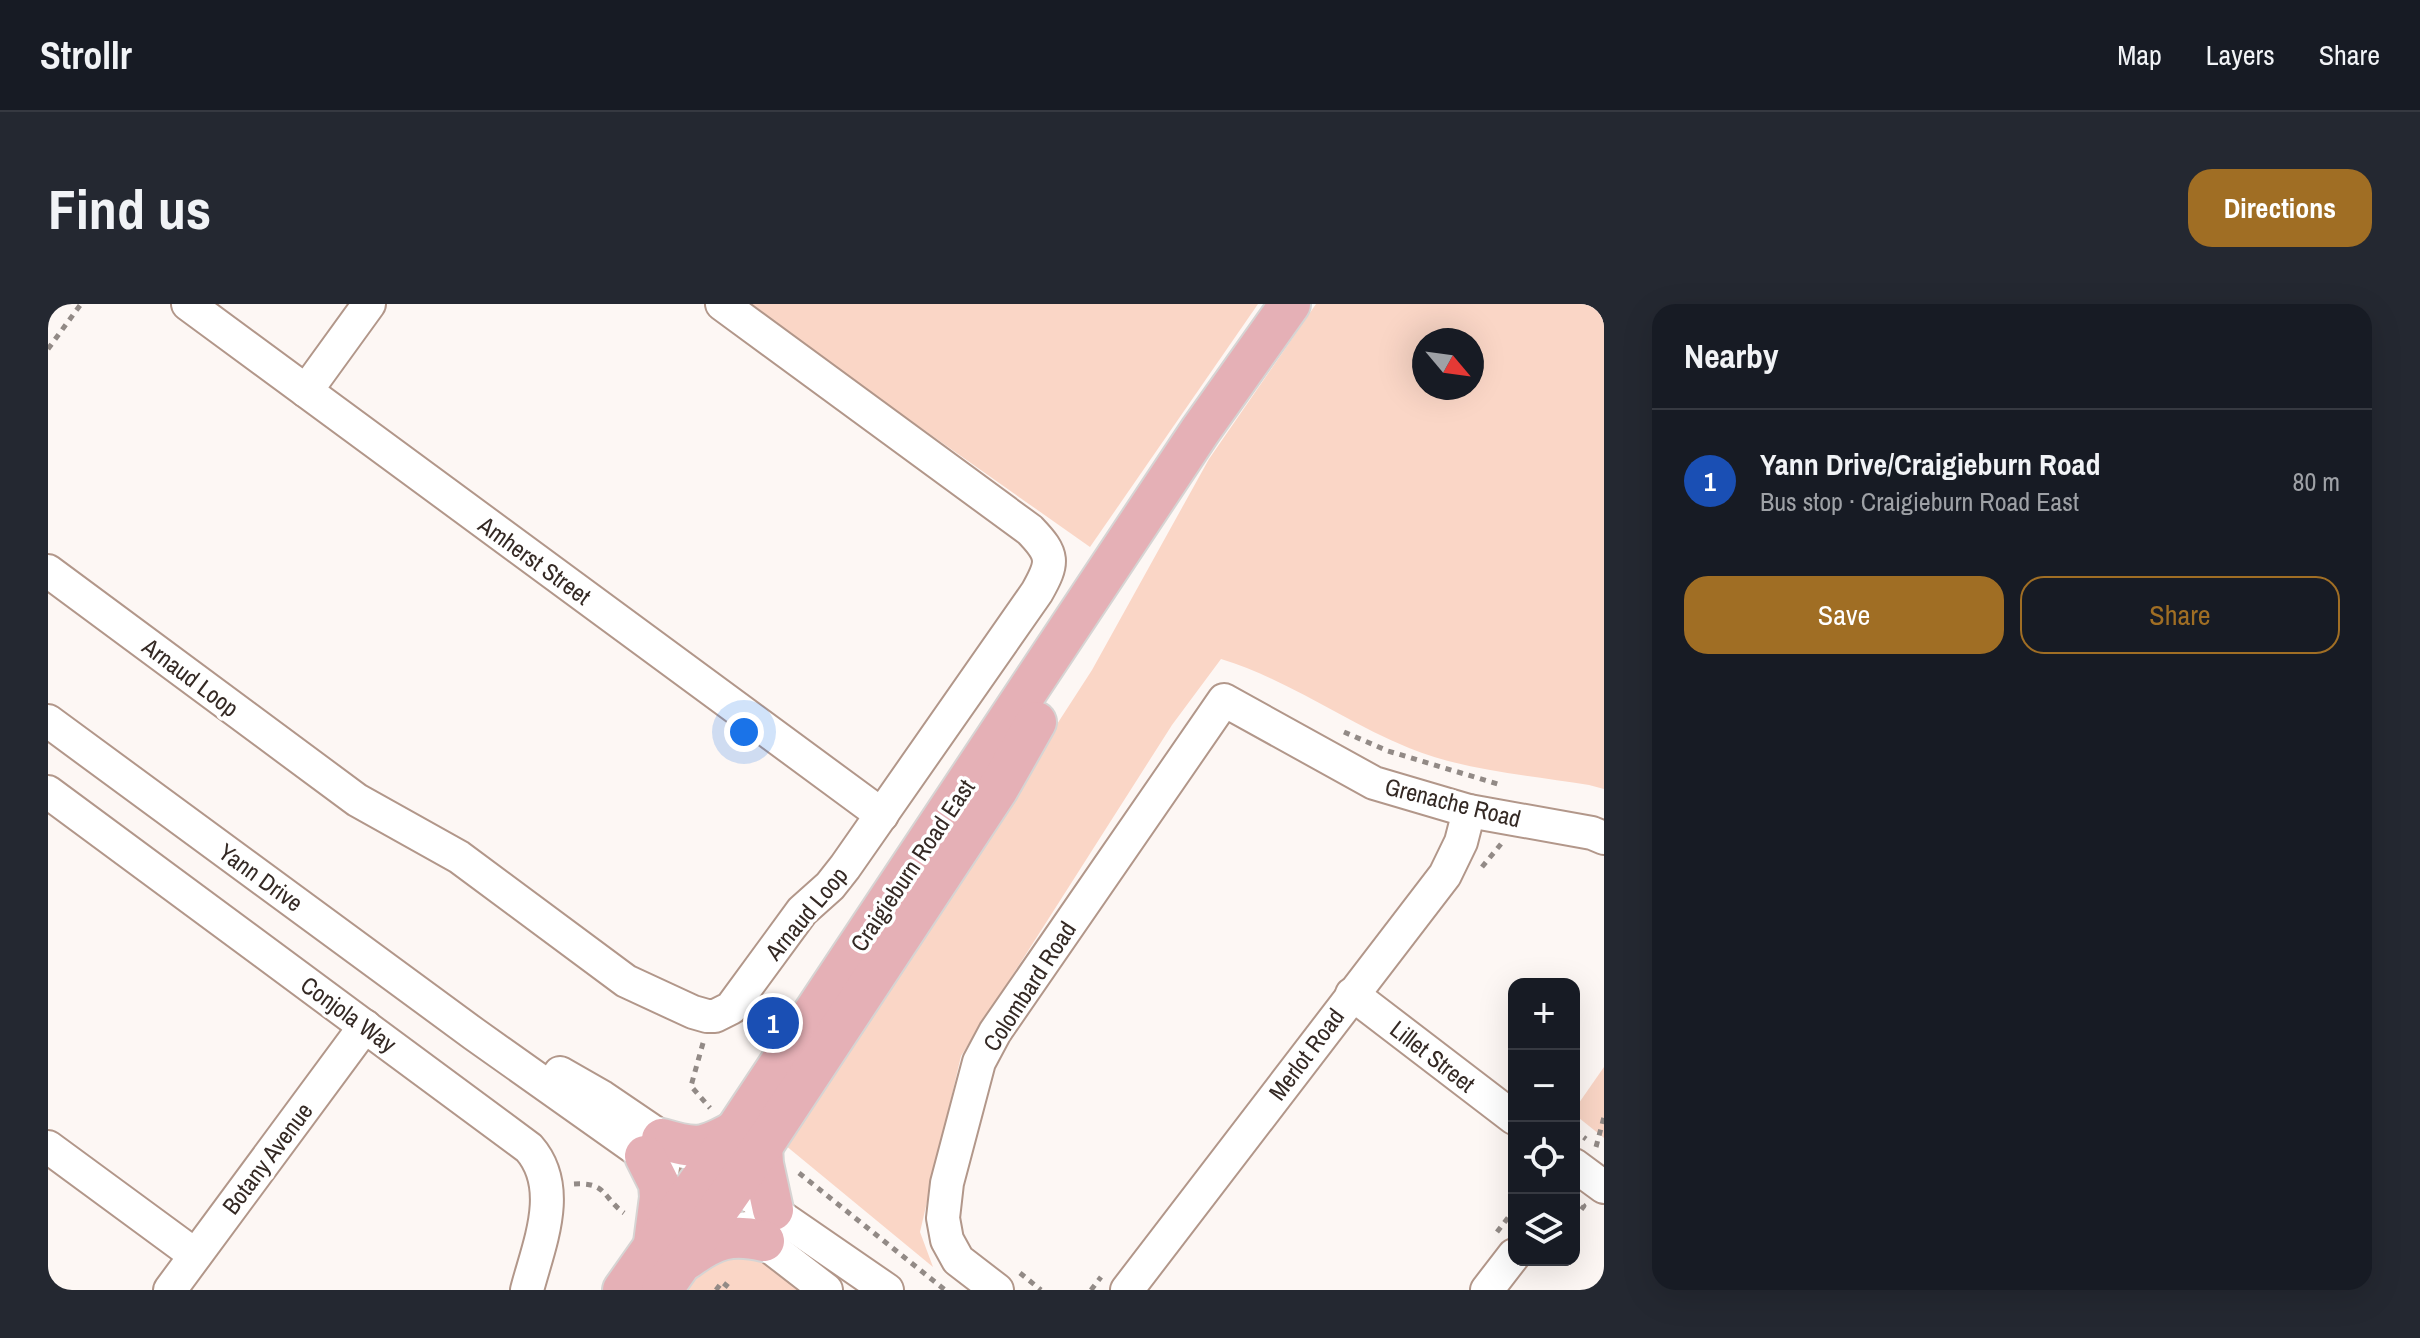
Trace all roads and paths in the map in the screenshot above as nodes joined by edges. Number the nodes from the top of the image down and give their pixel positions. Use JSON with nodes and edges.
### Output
{"nodes":[{"id":1,"x":81,"y":304,"type":"edge"},
{"id":2,"x":188,"y":304,"type":"edge"},
{"id":3,"x":369,"y":304,"type":"edge"},
{"id":4,"x":722,"y":304,"type":"edge"},
{"id":5,"x":1290,"y":304,"type":"edge"},
{"id":6,"x":48,"y":349,"type":"edge"},
{"id":7,"x":306,"y":391,"type":"junction"},
{"id":8,"x":48,"y":571,"type":"edge"},
{"id":9,"x":1224,"y":700,"type":"joint"},
{"id":10,"x":48,"y":721,"type":"edge"},
{"id":11,"x":1332,"y":726,"type":"dead end"},
{"id":12,"x":1512,"y":788,"type":"dead end"},
{"id":13,"x":48,"y":792,"type":"edge"},
{"id":14,"x":1469,"y":811,"type":"junction"},
{"id":15,"x":882,"y":815,"type":"junction"},
{"id":16,"x":1604,"y":838,"type":"edge"},
{"id":17,"x":1352,"y":994,"type":"junction"},
{"id":18,"x":707,"y":1016,"type":"junction"},
{"id":19,"x":365,"y":1026,"type":"junction"},
{"id":20,"x":1508,"y":1113,"type":"edge"},
{"id":21,"x":1604,"y":1117,"type":"edge"},
{"id":22,"x":744,"y":1136,"type":"junction"},
{"id":23,"x":48,"y":1147,"type":"edge"},
{"id":24,"x":653,"y":1147,"type":"junction"},
{"id":25,"x":1584,"y":1174,"type":"edge"},
{"id":26,"x":548,"y":1186,"type":"junction"},
{"id":27,"x":714,"y":1188,"type":"junction"},
{"id":28,"x":1580,"y":1211,"type":"edge"},
{"id":29,"x":624,"y":1213,"type":"dead end"},
{"id":30,"x":769,"y":1225,"type":"junction"},
{"id":31,"x":195,"y":1255,"type":"junction"},
{"id":32,"x":1508,"y":1263,"type":"edge"},
{"id":33,"x":664,"y":1267,"type":"edge"},
{"id":34,"x":170,"y":1290,"type":"edge"},
{"id":35,"x":527,"y":1290,"type":"edge"},
{"id":36,"x":623,"y":1290,"type":"edge"},
{"id":37,"x":716,"y":1290,"type":"edge"},
{"id":38,"x":732,"y":1290,"type":"edge"},
{"id":39,"x":826,"y":1290,"type":"edge"},
{"id":40,"x":887,"y":1290,"type":"edge"},
{"id":41,"x":945,"y":1290,"type":"edge"},
{"id":42,"x":997,"y":1290,"type":"edge"},
{"id":43,"x":1127,"y":1290,"type":"edge"},
{"id":44,"x":1487,"y":1290,"type":"edge"}],
"edges":[{"from":1,"to":6,"type":"path"},
{"from":2,"to":7,"type":"street","name":"Amherst Street"},
{"from":3,"to":7,"type":"street"},
{"from":4,"to":15,"type":"street","name":"Arnaud Loop"},
{"from":5,"to":22,"type":"main road","name":"Craigieburn Road East"},
{"from":7,"to":15,"type":"street","name":"Amherst Street"},
{"from":8,"to":18,"type":"street","name":"Arnaud Loop"},
{"from":9,"to":14,"type":"street","name":"Grenache Road"},
{"from":9,"to":42,"type":"street","name":"Colombard Road"},
{"from":10,"to":24,"type":"street","name":"Yann Drive"},
{"from":11,"to":12,"type":"path"},
{"from":13,"to":19,"type":"street","name":"Conjola Way"},
{"from":14,"to":16,"type":"street","name":"Grenache Road"},
{"from":14,"to":17,"type":"street","name":"Merlot Road"},
{"from":15,"to":18,"type":"street","name":"Arnaud Loop"},
{"from":17,"to":20,"type":"street","name":"Lillet Street"},
{"from":17,"to":43,"type":"street","name":"Merlot Road"},
{"from":18,"to":22,"type":"path"},
{"from":19,"to":26,"type":"street","name":"Conjola Way"},
{"from":19,"to":31,"type":"street","name":"Botany Avenue"},
{"from":21,"to":25,"type":"path"},
{"from":22,"to":24,"type":"main road"},
{"from":22,"to":27,"type":"main road","name":"Craigieburn Road East"},
{"from":22,"to":30,"type":"main road"},
{"from":22,"to":41,"type":"path"},
{"from":23,"to":31,"type":"street"},
{"from":24,"to":27,"type":"street","name":"Yann Drive"},
{"from":24,"to":33,"type":"main road"},
{"from":25,"to":28,"type":"path"},
{"from":26,"to":29,"type":"path"},
{"from":26,"to":35,"type":"street"},
{"from":27,"to":30,"type":"street","name":"Yann Drive"},
{"from":27,"to":33,"type":"main road","name":"Craigieburn Road East"},
{"from":30,"to":33,"type":"main road"},
{"from":30,"to":39,"type":"street"},
{"from":30,"to":40,"type":"street"},
{"from":31,"to":34,"type":"street","name":"Botany Avenue"},
{"from":32,"to":44,"type":"street"},
{"from":33,"to":36,"type":"main road","name":"Craigieburn Road East"},
{"from":37,"to":38,"type":"path"}]}
